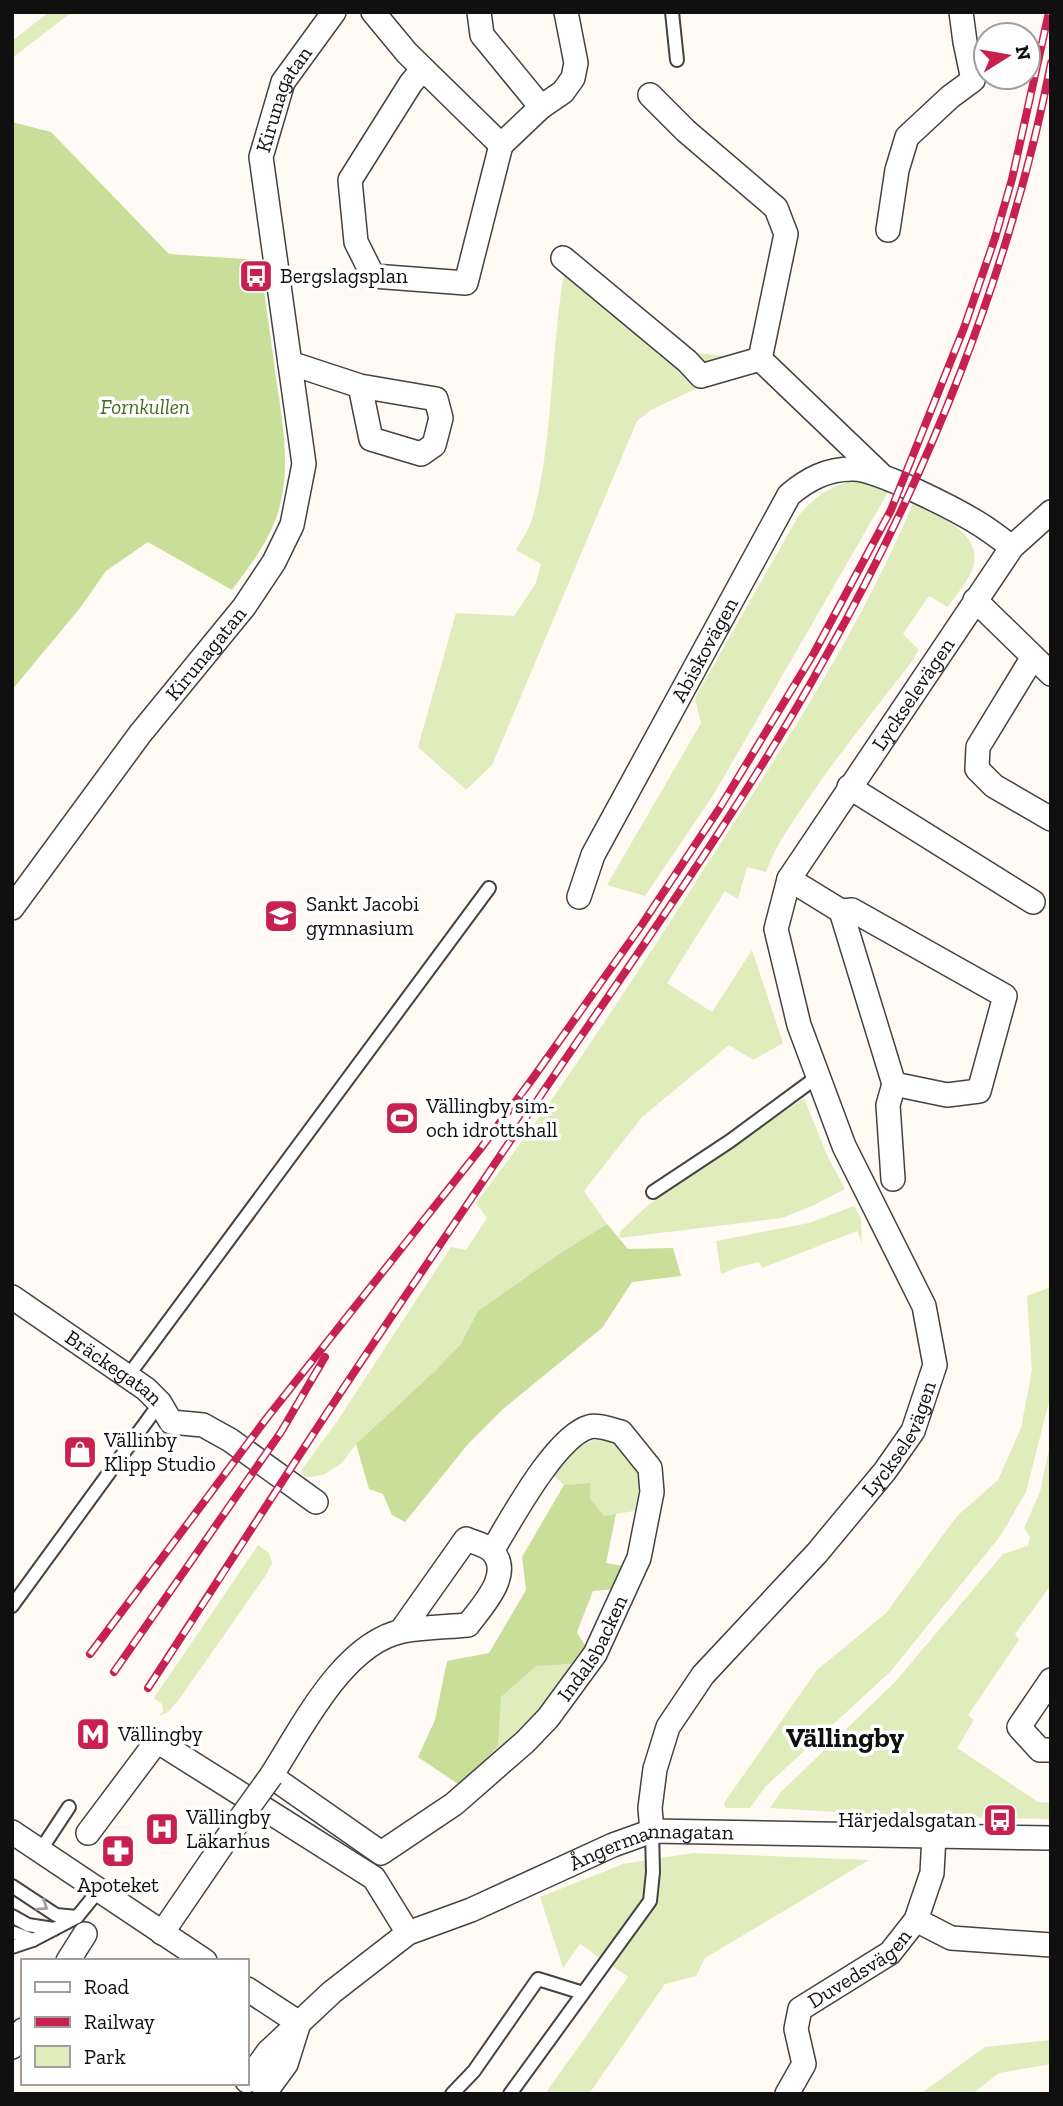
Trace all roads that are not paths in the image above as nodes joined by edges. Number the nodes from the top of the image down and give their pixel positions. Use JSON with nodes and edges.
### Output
{"nodes":[{"id":1,"x":334,"y":12,"type":"edge"},
{"id":2,"x":373,"y":12,"type":"edge"},
{"id":3,"x":479,"y":12,"type":"edge"},
{"id":4,"x":566,"y":12,"type":"edge"},
{"id":5,"x":672,"y":12,"type":"edge"},
{"id":6,"x":961,"y":12,"type":"edge"},
{"id":7,"x":677,"y":60,"type":"dead end"},
{"id":8,"x":423,"y":69,"type":"junction"},
{"id":9,"x":650,"y":95,"type":"dead end"},
{"id":10,"x":541,"y":107,"type":"junction"},
{"id":11,"x":501,"y":145,"type":"junction"},
{"id":12,"x":888,"y":230,"type":"dead end"},
{"id":13,"x":564,"y":258,"type":"dead end"},
{"id":14,"x":760,"y":359,"type":"junction"},
{"id":15,"x":290,"y":363,"type":"junction"},
{"id":16,"x":360,"y":386,"type":"dead end"},
{"id":17,"x":884,"y":477,"type":"junction"},
{"id":18,"x":1051,"y":512,"type":"edge"},
{"id":19,"x":1012,"y":547,"type":"junction"},
{"id":20,"x":975,"y":600,"type":"junction"},
{"id":21,"x":1033,"y":657,"type":"junction"},
{"id":22,"x":1051,"y":674,"type":"edge"},
{"id":23,"x":849,"y":787,"type":"junction"},
{"id":24,"x":1051,"y":819,"type":"edge"},
{"id":25,"x":789,"y":879,"type":"junction"},
{"id":26,"x":489,"y":888,"type":"dead end"},
{"id":27,"x":579,"y":897,"type":"dead end"},
{"id":28,"x":1033,"y":902,"type":"dead end"},
{"id":29,"x":12,"y":908,"type":"edge"},
{"id":30,"x":841,"y":911,"type":"junction"},
{"id":31,"x":817,"y":1077,"type":"junction"},
{"id":32,"x":894,"y":1084,"type":"junction"},
{"id":33,"x":893,"y":1179,"type":"dead end"},
{"id":34,"x":653,"y":1192,"type":"dead end"},
{"id":35,"x":12,"y":1297,"type":"edge"},
{"id":36,"x":128,"y":1376,"type":"junction"},
{"id":37,"x":160,"y":1403,"type":"junction"},
{"id":38,"x":316,"y":1502,"type":"dead end"},
{"id":39,"x":492,"y":1550,"type":"junction"},
{"id":40,"x":12,"y":1606,"type":"edge"},
{"id":41,"x":401,"y":1631,"type":"junction"},
{"id":42,"x":1051,"y":1680,"type":"edge"},
{"id":43,"x":1051,"y":1751,"type":"edge"},
{"id":44,"x":271,"y":1776,"type":"junction"},
{"id":45,"x":69,"y":1807,"type":"dead end"},
{"id":46,"x":652,"y":1831,"type":"junction"},
{"id":47,"x":12,"y":1832,"type":"edge"},
{"id":48,"x":88,"y":1833,"type":"dead end"},
{"id":49,"x":934,"y":1836,"type":"junction"},
{"id":50,"x":1051,"y":1838,"type":"edge"},
{"id":51,"x":40,"y":1850,"type":"junction"},
{"id":52,"x":12,"y":1886,"type":"edge"},
{"id":53,"x":99,"y":1890,"type":"junction"},
{"id":54,"x":12,"y":1916,"type":"edge"},
{"id":55,"x":916,"y":1920,"type":"junction"},
{"id":56,"x":81,"y":1926,"type":"junction"},
{"id":57,"x":54,"y":1929,"type":"junction"},
{"id":58,"x":12,"y":1933,"type":"edge"},
{"id":59,"x":162,"y":1933,"type":"junction"},
{"id":60,"x":408,"y":1933,"type":"junction"},
{"id":61,"x":33,"y":1940,"type":"junction"},
{"id":62,"x":1051,"y":1945,"type":"edge"},
{"id":63,"x":12,"y":1947,"type":"edge"},
{"id":64,"x":69,"y":1959,"type":"edge"},
{"id":65,"x":202,"y":1959,"type":"edge"},
{"id":66,"x":248,"y":1990,"type":"edge"},
{"id":67,"x":583,"y":1993,"type":"junction"},
{"id":68,"x":299,"y":2023,"type":"junction"},
{"id":69,"x":248,"y":2079,"type":"edge"},
{"id":70,"x":264,"y":2094,"type":"edge"},
{"id":71,"x":453,"y":2094,"type":"edge"},
{"id":72,"x":510,"y":2094,"type":"edge"},
{"id":73,"x":787,"y":2094,"type":"edge"}],
"edges":[{"from":1,"to":15,"type":"street","name":"Kirunagatan"},
{"from":2,"to":8,"type":"street"},
{"from":3,"to":10,"type":"street"},
{"from":4,"to":10,"type":"street"},
{"from":5,"to":7,"type":"lane"},
{"from":6,"to":12,"type":"street"},
{"from":8,"to":11,"type":"street"},
{"from":8,"to":11,"type":"street"},
{"from":9,"to":14,"type":"street"},
{"from":10,"to":11,"type":"street"},
{"from":13,"to":14,"type":"street"},
{"from":14,"to":17,"type":"street","name":"Abiskovägen"},
{"from":15,"to":16,"type":"street"},
{"from":15,"to":29,"type":"street","name":"Kirunagatan"},
{"from":17,"to":19,"type":"street","name":"Abiskovägen"},
{"from":17,"to":27,"type":"street","name":"Abiskovägen"},
{"from":18,"to":19,"type":"street","name":"Lyckselevägen"},
{"from":19,"to":20,"type":"street","name":"Lyckselevägen"},
{"from":20,"to":21,"type":"street"},
{"from":20,"to":23,"type":"street","name":"Lyckselevägen"},
{"from":21,"to":22,"type":"street"},
{"from":21,"to":24,"type":"street"},
{"from":23,"to":25,"type":"street","name":"Lyckselevägen"},
{"from":23,"to":28,"type":"street"},
{"from":25,"to":30,"type":"street"},
{"from":25,"to":31,"type":"street","name":"Lyckselevägen"},
{"from":26,"to":36,"type":"lane"},
{"from":30,"to":32,"type":"street"},
{"from":30,"to":32,"type":"street"},
{"from":31,"to":34,"type":"lane"},
{"from":31,"to":46,"type":"street","name":"Lyckselevägen"},
{"from":32,"to":33,"type":"street"},
{"from":35,"to":36,"type":"street","name":"Bräckegatan"},
{"from":36,"to":37,"type":"street","name":"Bräckegatan"},
{"from":37,"to":38,"type":"street","name":"Bräckegatan"},
{"from":37,"to":40,"type":"lane"},
{"from":39,"to":41,"type":"street"},
{"from":39,"to":41,"type":"street"},
{"from":39,"to":44,"type":"street","name":"Indalsbacken"},
{"from":41,"to":44,"type":"street"},
{"from":42,"to":43,"type":"street"},
{"from":44,"to":59,"type":"street","bridge":true},
{"from":45,"to":51,"type":"lane"},
{"from":46,"to":49,"type":"street","name":"Ångermannagatan"},
{"from":46,"to":60,"type":"street","name":"Ångermannagatan"},
{"from":46,"to":67,"type":"lane"},
{"from":47,"to":51,"type":"street"},
{"from":48,"to":60,"type":"street"},
{"from":49,"to":50,"type":"street","name":"Ångermannagatan"},
{"from":49,"to":55,"type":"street","name":"Duvedsvägen"},
{"from":51,"to":53,"type":"street"},
{"from":52,"to":56,"type":"lane","one_way":true},
{"from":53,"to":56,"type":"lane"},
{"from":53,"to":59,"type":"street"},
{"from":54,"to":57,"type":"lane"},
{"from":55,"to":62,"type":"street"},
{"from":55,"to":73,"type":"street","name":"Duvedsvägen"},
{"from":56,"to":57,"type":"lane"},
{"from":56,"to":64,"type":"street"},
{"from":57,"to":61,"type":"lane"},
{"from":58,"to":61,"type":"lane"},
{"from":59,"to":65,"type":"street"},
{"from":60,"to":68,"type":"street","name":"Ångermannagatan"},
{"from":61,"to":63,"type":"lane"},
{"from":66,"to":68,"type":"street"},
{"from":67,"to":71,"type":"lane"},
{"from":67,"to":72,"type":"lane"},
{"from":68,"to":69,"type":"street","name":"Ångermannagatan"},
{"from":68,"to":70,"type":"street","name":"Ångermannagatan"}]}
